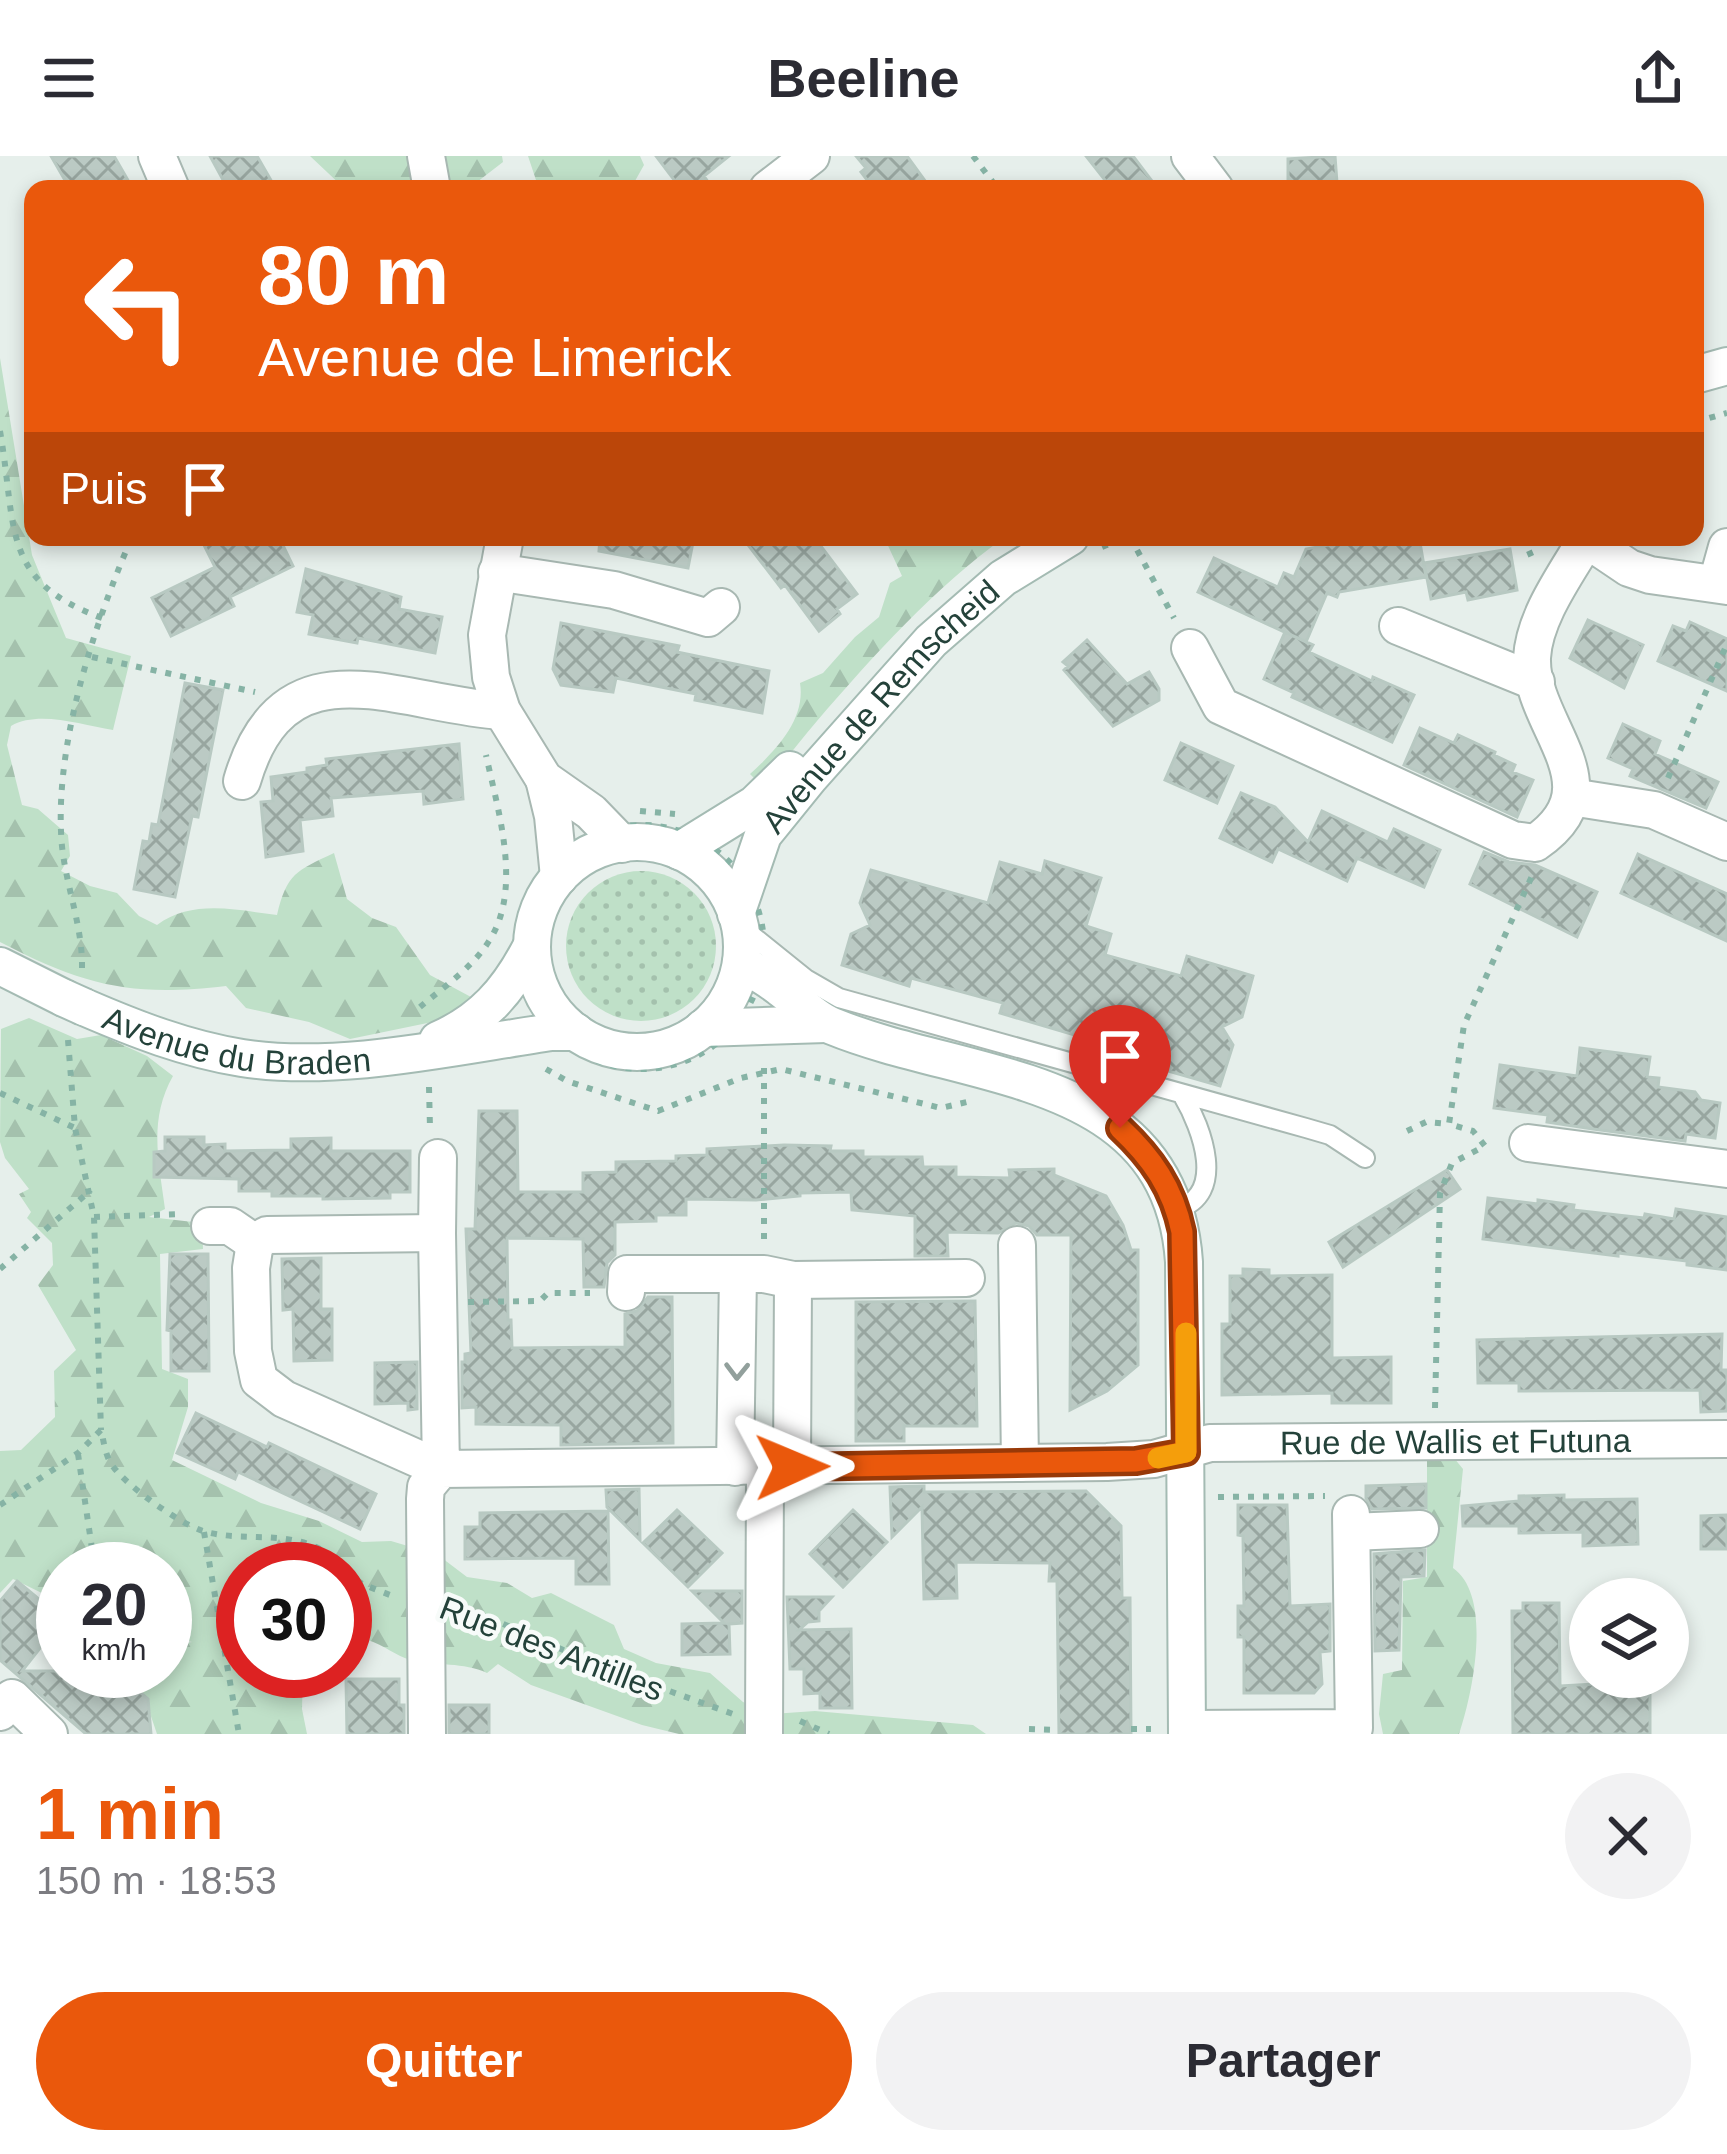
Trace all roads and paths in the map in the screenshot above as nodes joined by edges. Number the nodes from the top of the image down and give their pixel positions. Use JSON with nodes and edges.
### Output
{"nodes":[{"id":1,"x":973,"y":156,"type":"edge"},
{"id":2,"x":1190,"y":156,"type":"edge"},
{"id":3,"x":991,"y":180,"type":"edge"},
{"id":4,"x":1208,"y":180,"type":"edge"},
{"id":5,"x":0,"y":431,"type":"edge"},
{"id":6,"x":129,"y":546,"type":"edge"},
{"id":7,"x":1013,"y":546,"type":"edge"},
{"id":8,"x":1056,"y":546,"type":"edge"},
{"id":9,"x":1135,"y":546,"type":"edge"},
{"id":10,"x":1580,"y":546,"type":"edge"},
{"id":11,"x":1595,"y":546,"type":"edge"},
{"id":12,"x":1727,"y":547,"type":"edge"},
{"id":13,"x":501,"y":555,"type":"edge"},
{"id":14,"x":1722,"y":585,"type":"edge"},
{"id":15,"x":722,"y":607,"type":"dead end"},
{"id":16,"x":101,"y":618,"type":"junction"},
{"id":17,"x":1398,"y":626,"type":"dead end"},
{"id":18,"x":1727,"y":644,"type":"edge"},
{"id":19,"x":1190,"y":648,"type":"joint"},
{"id":20,"x":91,"y":657,"type":"junction"},
{"id":21,"x":1535,"y":682,"type":"junction"},
{"id":22,"x":294,"y":700,"type":"junction"},
{"id":23,"x":494,"y":711,"type":"junction"},
{"id":24,"x":544,"y":779,"type":"junction"},
{"id":25,"x":242,"y":781,"type":"dead end"},
{"id":26,"x":1571,"y":797,"type":"junction"},
{"id":27,"x":1654,"y":810,"type":"junction"},
{"id":28,"x":614,"y":837,"type":"junction"},
{"id":29,"x":1727,"y":842,"type":"edge"},
{"id":30,"x":1535,"y":843,"type":"junction"},
{"id":31,"x":689,"y":844,"type":"junction"},
{"id":32,"x":558,"y":867,"type":"junction"},
{"id":33,"x":748,"y":934,"type":"junction"},
{"id":34,"x":481,"y":952,"type":"junction"},
{"id":35,"x":0,"y":966,"type":"edge"},
{"id":36,"x":518,"y":970,"type":"junction"},
{"id":37,"x":77,"y":992,"type":"junction"},
{"id":38,"x":826,"y":1024,"type":"junction"},
{"id":39,"x":719,"y":1028,"type":"junction"},
{"id":40,"x":553,"y":1033,"type":"junction"},
{"id":41,"x":68,"y":1040,"type":"dead end"},
{"id":42,"x":416,"y":1040,"type":"junction"},
{"id":43,"x":764,"y":1055,"type":"dead end"},
{"id":44,"x":764,"y":1071,"type":"junction"},
{"id":45,"x":0,"y":1093,"type":"edge"},
{"id":46,"x":973,"y":1095,"type":"dead end"},
{"id":47,"x":1183,"y":1096,"type":"junction"},
{"id":48,"x":1449,"y":1124,"type":"junction"},
{"id":49,"x":75,"y":1128,"type":"junction"},
{"id":50,"x":1407,"y":1131,"type":"dead end"},
{"id":51,"x":1528,"y":1143,"type":"dead end"},
{"id":52,"x":438,"y":1158,"type":"joint"},
{"id":53,"x":1365,"y":1158,"type":"dead end"},
{"id":54,"x":1727,"y":1169,"type":"edge"},
{"id":55,"x":91,"y":1190,"type":"junction"},
{"id":56,"x":1177,"y":1209,"type":"junction"},
{"id":57,"x":94,"y":1216,"type":"junction"},
{"id":58,"x":210,"y":1226,"type":"joint"},
{"id":59,"x":437,"y":1233,"type":"junction"},
{"id":60,"x":255,"y":1243,"type":"junction"},
{"id":61,"x":1017,"y":1245,"type":"dead end"},
{"id":62,"x":0,"y":1270,"type":"edge"},
{"id":63,"x":765,"y":1276,"type":"junction"},
{"id":64,"x":966,"y":1278,"type":"dead end"},
{"id":65,"x":626,"y":1292,"type":"joint"},
{"id":66,"x":439,"y":1302,"type":"junction"},
{"id":67,"x":101,"y":1430,"type":"junction"},
{"id":68,"x":1727,"y":1438,"type":"edge"},
{"id":69,"x":1436,"y":1442,"type":"junction"},
{"id":70,"x":1186,"y":1452,"type":"junction"},
{"id":71,"x":78,"y":1454,"type":"junction"},
{"id":72,"x":1020,"y":1463,"type":"junction"},
{"id":73,"x":764,"y":1467,"type":"junction"},
{"id":74,"x":441,"y":1469,"type":"junction"},
{"id":75,"x":1186,"y":1497,"type":"junction"},
{"id":76,"x":0,"y":1505,"type":"edge"},
{"id":77,"x":1345,"y":1514,"type":"junction"},
{"id":78,"x":1420,"y":1529,"type":"dead end"},
{"id":79,"x":204,"y":1532,"type":"junction"},
{"id":80,"x":91,"y":1542,"type":"edge"},
{"id":81,"x":296,"y":1542,"type":"edge"},
{"id":82,"x":372,"y":1588,"type":"edge"},
{"id":83,"x":427,"y":1600,"type":"junction"},
{"id":84,"x":0,"y":1712,"type":"edge"},
{"id":85,"x":764,"y":1727,"type":"edge"},
{"id":86,"x":1030,"y":1730,"type":"dead end"},
{"id":87,"x":1059,"y":1730,"type":"dead end"},
{"id":88,"x":1354,"y":1731,"type":"edge"},
{"id":89,"x":1187,"y":1732,"type":"edge"},
{"id":90,"x":49,"y":1734,"type":"edge"},
{"id":91,"x":239,"y":1734,"type":"edge"},
{"id":92,"x":428,"y":1734,"type":"edge"},
{"id":93,"x":829,"y":1734,"type":"edge"}],
"edges":[{"from":1,"to":3,"type":"path"},
{"from":2,"to":4,"type":"street"},
{"from":5,"to":16,"type":"path"},
{"from":6,"to":16,"type":"path"},
{"from":7,"to":31,"type":"street","name":"Avenue de Remscheid"},
{"from":8,"to":33,"type":"street","name":"Avenue de Remscheid"},
{"from":9,"to":19,"type":"path"},
{"from":10,"to":21,"type":"street"},
{"from":11,"to":14,"type":"street"},
{"from":12,"to":14,"type":"street"},
{"from":13,"to":15,"type":"street"},
{"from":13,"to":23,"type":"street"},
{"from":16,"to":20,"type":"path"},
{"from":17,"to":21,"type":"street"},
{"from":18,"to":27,"type":"path"},
{"from":19,"to":30,"type":"street"},
{"from":20,"to":22,"type":"path"},
{"from":20,"to":37,"type":"path"},
{"from":21,"to":26,"type":"street"},
{"from":22,"to":23,"type":"street"},
{"from":22,"to":25,"type":"street"},
{"from":23,"to":24,"type":"street"},
{"from":23,"to":34,"type":"path"},
{"from":24,"to":28,"type":"street"},
{"from":24,"to":32,"type":"street"},
{"from":26,"to":27,"type":"street"},
{"from":26,"to":30,"type":"street"},
{"from":27,"to":29,"type":"street"},
{"from":28,"to":31,"type":"street"},
{"from":28,"to":31,"type":"path"},
{"from":28,"to":32,"type":"path"},
{"from":28,"to":32,"type":"street"},
{"from":30,"to":48,"type":"path"},
{"from":31,"to":33,"type":"street"},
{"from":31,"to":33,"type":"path"},
{"from":32,"to":36,"type":"street"},
{"from":32,"to":36,"type":"path"},
{"from":33,"to":38,"type":"street"},
{"from":33,"to":39,"type":"street"},
{"from":33,"to":39,"type":"path"},
{"from":33,"to":47,"type":"lane"},
{"from":34,"to":36,"type":"path"},
{"from":34,"to":42,"type":"path"},
{"from":35,"to":37,"type":"street","name":"Avenue du Braden"},
{"from":36,"to":40,"type":"path"},
{"from":36,"to":40,"type":"street"},
{"from":36,"to":42,"type":"street","name":"Avenue du Braden"},
{"from":37,"to":42,"type":"street","name":"Avenue du Braden"},
{"from":38,"to":39,"type":"street"},
{"from":38,"to":56,"type":"street"},
{"from":39,"to":40,"type":"street"},
{"from":39,"to":40,"type":"path"},
{"from":40,"to":42,"type":"street","name":"Avenue du Braden"},
{"from":40,"to":44,"type":"path"},
{"from":41,"to":49,"type":"path"},
{"from":42,"to":52,"type":"path"},
{"from":43,"to":44,"type":"path"},
{"from":44,"to":46,"type":"path"},
{"from":44,"to":63,"type":"path"},
{"from":45,"to":49,"type":"path"},
{"from":47,"to":53,"type":"lane"},
{"from":47,"to":56,"type":"lane"},
{"from":48,"to":50,"type":"path"},
{"from":48,"to":69,"type":"path"},
{"from":49,"to":55,"type":"path"},
{"from":51,"to":54,"type":"street"},
{"from":52,"to":59,"type":"street"},
{"from":55,"to":57,"type":"path"},
{"from":55,"to":62,"type":"path"},
{"from":56,"to":70,"type":"street"},
{"from":57,"to":58,"type":"path"},
{"from":57,"to":67,"type":"path"},
{"from":58,"to":60,"type":"street"},
{"from":59,"to":60,"type":"street"},
{"from":59,"to":66,"type":"street"},
{"from":60,"to":74,"type":"street"},
{"from":61,"to":72,"type":"street"},
{"from":63,"to":64,"type":"street"},
{"from":63,"to":65,"type":"street"},
{"from":63,"to":73,"type":"street","one_way":true},
{"from":63,"to":73,"type":"street"},
{"from":65,"to":66,"type":"path"},
{"from":66,"to":74,"type":"street"},
{"from":67,"to":71,"type":"path"},
{"from":67,"to":79,"type":"path"},
{"from":68,"to":69,"type":"street","name":"Rue de Wallis et Futuna"},
{"from":69,"to":70,"type":"street","name":"Rue de Wallis et Futuna"},
{"from":70,"to":72,"type":"street","name":"Rue de Wallis et Futuna"},
{"from":70,"to":75,"type":"street"},
{"from":71,"to":76,"type":"path"},
{"from":71,"to":80,"type":"path"},
{"from":72,"to":73,"type":"street","name":"Rue de Wallis et Futuna"},
{"from":73,"to":74,"type":"street","name":"Rue de Wallis et Futuna"},
{"from":73,"to":85,"type":"street"},
{"from":74,"to":83,"type":"street"},
{"from":75,"to":77,"type":"path"},
{"from":75,"to":89,"type":"street"},
{"from":77,"to":78,"type":"street"},
{"from":77,"to":88,"type":"street"},
{"from":79,"to":81,"type":"path","name":"Rue des Antilles"},
{"from":79,"to":91,"type":"path"},
{"from":82,"to":83,"type":"path","name":"Rue des Antilles"},
{"from":83,"to":85,"type":"path","name":"Rue des Antilles"},
{"from":83,"to":92,"type":"street"},
{"from":84,"to":90,"type":"street"},
{"from":85,"to":93,"type":"path","name":"Rue des Antilles"},
{"from":86,"to":87,"type":"path"},
{"from":88,"to":89,"type":"street"}]}
